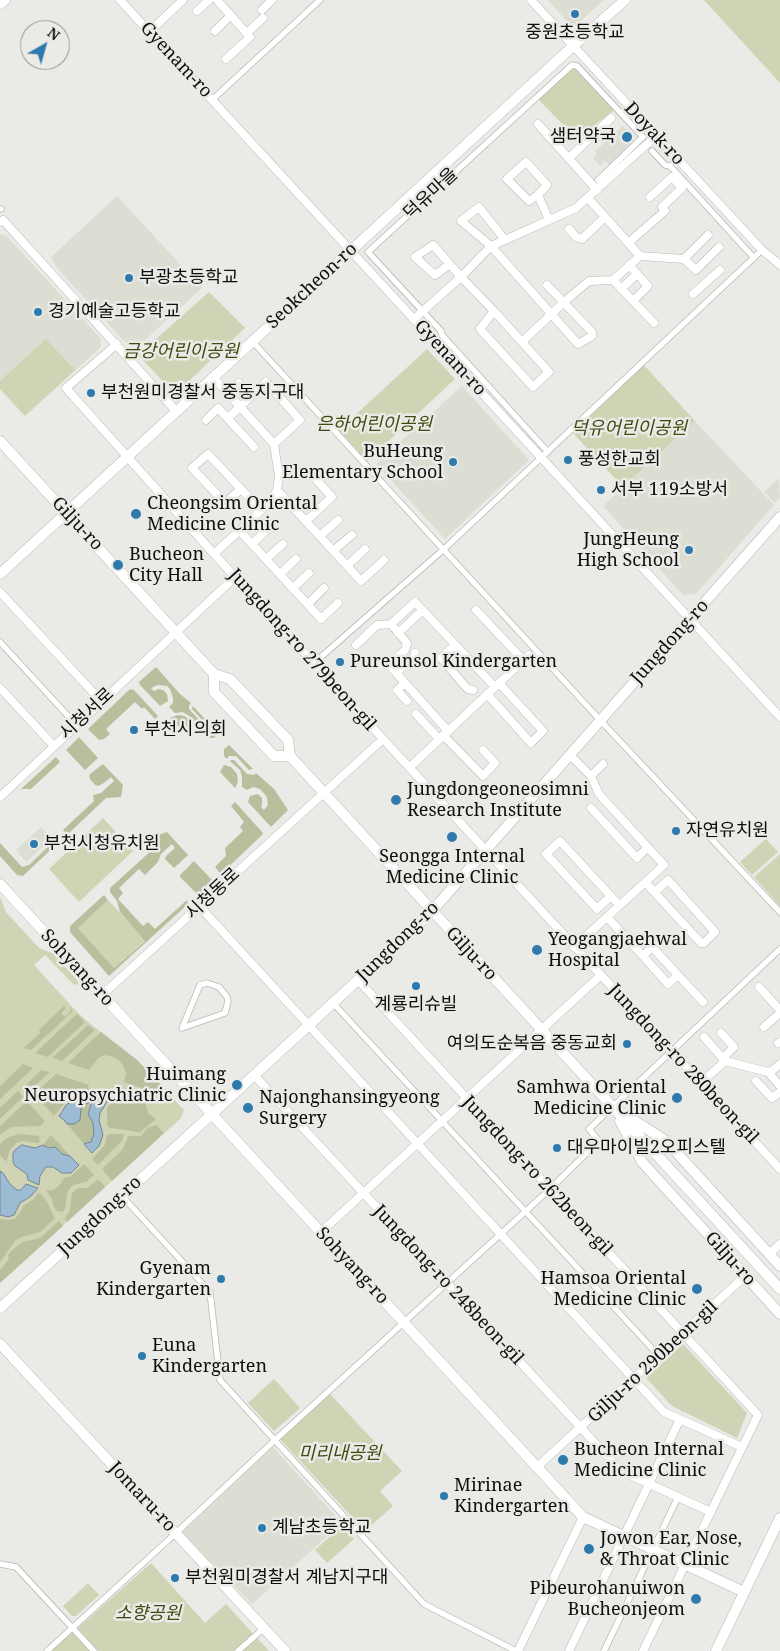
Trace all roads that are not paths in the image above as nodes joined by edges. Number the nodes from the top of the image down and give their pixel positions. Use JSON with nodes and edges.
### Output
{"nodes":[{"id":1,"x":5,"y":0,"type":"edge"},
{"id":2,"x":120,"y":0,"type":"edge"},
{"id":3,"x":183,"y":0,"type":"edge"},
{"id":4,"x":209,"y":0,"type":"edge"},
{"id":5,"x":217,"y":0,"type":"edge"},
{"id":6,"x":272,"y":0,"type":"edge"},
{"id":7,"x":320,"y":0,"type":"edge"},
{"id":8,"x":531,"y":0,"type":"edge"},
{"id":9,"x":625,"y":0,"type":"edge"},
{"id":10,"x":0,"y":4,"type":"edge"},
{"id":11,"x":197,"y":11,"type":"dead end"},
{"id":12,"x":231,"y":15,"type":"junction"},
{"id":13,"x":215,"y":31,"type":"dead end"},
{"id":14,"x":149,"y":32,"type":"junction"},
{"id":15,"x":247,"y":33,"type":"junction"},
{"id":16,"x":573,"y":46,"type":"junction"},
{"id":17,"x":226,"y":59,"type":"dead end"},
{"id":18,"x":212,"y":100,"type":"junction"},
{"id":19,"x":611,"y":118,"type":"dead end"},
{"id":20,"x":538,"y":124,"type":"dead end"},
{"id":21,"x":656,"y":136,"type":"junction"},
{"id":22,"x":652,"y":151,"type":"dead end"},
{"id":23,"x":569,"y":158,"type":"junction"},
{"id":24,"x":598,"y":180,"type":"dead end"},
{"id":25,"x":597,"y":190,"type":"junction"},
{"id":26,"x":538,"y":195,"type":"junction"},
{"id":27,"x":650,"y":197,"type":"dead end"},
{"id":28,"x":588,"y":198,"type":"junction"},
{"id":29,"x":605,"y":217,"type":"junction"},
{"id":30,"x":549,"y":220,"type":"junction"},
{"id":31,"x":0,"y":222,"type":"edge"},
{"id":32,"x":569,"y":230,"type":"dead end"},
{"id":33,"x":708,"y":235,"type":"dead end"},
{"id":34,"x":505,"y":240,"type":"junction"},
{"id":35,"x":628,"y":243,"type":"junction"},
{"id":36,"x":491,"y":246,"type":"junction"},
{"id":37,"x":718,"y":247,"type":"dead end"},
{"id":38,"x":351,"y":250,"type":"junction"},
{"id":39,"x":762,"y":250,"type":"junction"},
{"id":40,"x":640,"y":256,"type":"junction"},
{"id":41,"x":754,"y":258,"type":"junction"},
{"id":42,"x":684,"y":259,"type":"junction"},
{"id":43,"x":450,"y":264,"type":"dead end"},
{"id":44,"x":629,"y":265,"type":"junction"},
{"id":45,"x":780,"y":265,"type":"edge"},
{"id":46,"x":697,"y":268,"type":"junction"},
{"id":47,"x":720,"y":270,"type":"dead end"},
{"id":48,"x":637,"y":274,"type":"junction"},
{"id":49,"x":461,"y":277,"type":"junction"},
{"id":50,"x":613,"y":280,"type":"junction"},
{"id":51,"x":708,"y":280,"type":"junction"},
{"id":52,"x":547,"y":285,"type":"dead end"},
{"id":53,"x":622,"y":289,"type":"junction"},
{"id":54,"x":693,"y":294,"type":"dead end"},
{"id":55,"x":633,"y":301,"type":"junction"},
{"id":56,"x":564,"y":302,"type":"junction"},
{"id":57,"x":494,"y":311,"type":"junction"},
{"id":58,"x":423,"y":312,"type":"junction"},
{"id":59,"x":552,"y":314,"type":"junction"},
{"id":60,"x":414,"y":320,"type":"junction"},
{"id":61,"x":654,"y":323,"type":"dead end"},
{"id":62,"x":252,"y":341,"type":"junction"},
{"id":63,"x":522,"y":342,"type":"junction"},
{"id":64,"x":117,"y":344,"type":"junction"},
{"id":65,"x":213,"y":377,"type":"junction"},
{"id":66,"x":239,"y":383,"type":"dead end"},
{"id":67,"x":228,"y":394,"type":"junction"},
{"id":68,"x":240,"y":407,"type":"junction"},
{"id":69,"x":176,"y":411,"type":"junction"},
{"id":70,"x":228,"y":418,"type":"junction"},
{"id":71,"x":206,"y":420,"type":"dead end"},
{"id":72,"x":0,"y":441,"type":"edge"},
{"id":73,"x":274,"y":444,"type":"junction"},
{"id":74,"x":254,"y":447,"type":"dead end"},
{"id":75,"x":548,"y":452,"type":"junction"},
{"id":76,"x":126,"y":456,"type":"junction"},
{"id":77,"x":542,"y":458,"type":"junction"},
{"id":78,"x":314,"y":478,"type":"dead end"},
{"id":79,"x":241,"y":489,"type":"junction"},
{"id":80,"x":277,"y":490,"type":"junction"},
{"id":81,"x":261,"y":510,"type":"junction"},
{"id":82,"x":66,"y":512,"type":"junction"},
{"id":83,"x":780,"y":517,"type":"edge"},
{"id":84,"x":338,"y":520,"type":"dead end"},
{"id":85,"x":306,"y":521,"type":"junction"},
{"id":86,"x":269,"y":528,"type":"dead end"},
{"id":87,"x":240,"y":530,"type":"junction"},
{"id":88,"x":352,"y":535,"type":"dead end"},
{"id":89,"x":320,"y":536,"type":"junction"},
{"id":90,"x":252,"y":544,"type":"junction"},
{"id":91,"x":283,"y":544,"type":"dead end"},
{"id":92,"x":444,"y":548,"type":"junction"},
{"id":93,"x":365,"y":549,"type":"dead end"},
{"id":94,"x":333,"y":551,"type":"junction"},
{"id":95,"x":214,"y":554,"type":"junction"},
{"id":96,"x":296,"y":558,"type":"dead end"},
{"id":97,"x":266,"y":559,"type":"junction"},
{"id":98,"x":384,"y":560,"type":"dead end"},
{"id":99,"x":347,"y":566,"type":"junction"},
{"id":100,"x":310,"y":573,"type":"dead end"},
{"id":101,"x":0,"y":574,"type":"edge"},
{"id":102,"x":280,"y":574,"type":"junction"},
{"id":103,"x":235,"y":577,"type":"junction"},
{"id":104,"x":293,"y":588,"type":"junction"},
{"id":105,"x":324,"y":588,"type":"dead end"},
{"id":106,"x":0,"y":592,"type":"edge"},
{"id":107,"x":338,"y":603,"type":"dead end"},
{"id":108,"x":308,"y":604,"type":"junction"},
{"id":109,"x":422,"y":610,"type":"junction"},
{"id":110,"x":476,"y":610,"type":"dead end"},
{"id":111,"x":689,"y":619,"type":"junction"},
{"id":112,"x":391,"y":624,"type":"junction"},
{"id":113,"x":175,"y":632,"type":"junction"},
{"id":114,"x":398,"y":633,"type":"junction"},
{"id":115,"x":0,"y":642,"type":"edge"},
{"id":116,"x":356,"y":645,"type":"dead end"},
{"id":117,"x":455,"y":645,"type":"junction"},
{"id":118,"x":415,"y":653,"type":"dead end"},
{"id":119,"x":314,"y":663,"type":"junction"},
{"id":120,"x":214,"y":674,"type":"junction"},
{"id":121,"x":396,"y":674,"type":"junction"},
{"id":122,"x":405,"y":683,"type":"junction"},
{"id":123,"x":497,"y":685,"type":"junction"},
{"id":124,"x":0,"y":688,"type":"edge"},
{"id":125,"x":472,"y":690,"type":"dead end"},
{"id":126,"x":487,"y":694,"type":"junction"},
{"id":127,"x":101,"y":701,"type":"junction"},
{"id":128,"x":407,"y":701,"type":"dead end"},
{"id":129,"x":416,"y":714,"type":"dead end"},
{"id":130,"x":780,"y":717,"type":"edge"},
{"id":131,"x":70,"y":718,"type":"dead end"},
{"id":132,"x":600,"y":720,"type":"junction"},
{"id":133,"x":444,"y":735,"type":"junction"},
{"id":134,"x":383,"y":739,"type":"junction"},
{"id":135,"x":54,"y":746,"type":"junction"},
{"id":136,"x":483,"y":750,"type":"dead end"},
{"id":137,"x":570,"y":755,"type":"junction"},
{"id":138,"x":290,"y":756,"type":"junction"},
{"id":139,"x":603,"y":764,"type":"dead end"},
{"id":140,"x":410,"y":768,"type":"junction"},
{"id":141,"x":591,"y":776,"type":"junction"},
{"id":142,"x":324,"y":792,"type":"junction"},
{"id":143,"x":0,"y":796,"type":"edge"},
{"id":144,"x":591,"y":808,"type":"dead end"},
{"id":145,"x":648,"y":847,"type":"junction"},
{"id":146,"x":485,"y":850,"type":"junction"},
{"id":147,"x":645,"y":882,"type":"junction"},
{"id":148,"x":0,"y":884,"type":"edge"},
{"id":149,"x":655,"y":892,"type":"junction"},
{"id":150,"x":611,"y":896,"type":"junction"},
{"id":151,"x":620,"y":905,"type":"junction"},
{"id":152,"x":200,"y":907,"type":"junction"},
{"id":153,"x":432,"y":911,"type":"junction"},
{"id":154,"x":780,"y":912,"type":"edge"},
{"id":155,"x":607,"y":917,"type":"junction"},
{"id":156,"x":574,"y":946,"type":"junction"},
{"id":157,"x":780,"y":949,"type":"edge"},
{"id":158,"x":642,"y":956,"type":"junction"},
{"id":159,"x":601,"y":975,"type":"junction"},
{"id":160,"x":678,"y":975,"type":"junction"},
{"id":161,"x":358,"y":980,"type":"junction"},
{"id":162,"x":200,"y":985,"type":"joint"},
{"id":163,"x":759,"y":987,"type":"dead end"},
{"id":164,"x":102,"y":995,"type":"junction"},
{"id":165,"x":703,"y":1002,"type":"dead end"},
{"id":166,"x":333,"y":1003,"type":"junction"},
{"id":167,"x":780,"y":1011,"type":"edge"},
{"id":168,"x":309,"y":1025,"type":"junction"},
{"id":169,"x":764,"y":1027,"type":"dead end"},
{"id":170,"x":541,"y":1029,"type":"junction"},
{"id":171,"x":721,"y":1033,"type":"dead end"},
{"id":172,"x":704,"y":1037,"type":"dead end"},
{"id":173,"x":672,"y":1051,"type":"junction"},
{"id":174,"x":724,"y":1059,"type":"junction"},
{"id":175,"x":780,"y":1064,"type":"edge"},
{"id":176,"x":768,"y":1072,"type":"junction"},
{"id":177,"x":254,"y":1075,"type":"junction"},
{"id":178,"x":756,"y":1081,"type":"dead end"},
{"id":179,"x":701,"y":1083,"type":"junction"},
{"id":180,"x":780,"y":1086,"type":"edge"},
{"id":181,"x":780,"y":1092,"type":"edge"},
{"id":182,"x":466,"y":1099,"type":"junction"},
{"id":183,"x":612,"y":1107,"type":"junction"},
{"id":184,"x":212,"y":1114,"type":"junction"},
{"id":185,"x":441,"y":1121,"type":"junction"},
{"id":186,"x":418,"y":1143,"type":"junction"},
{"id":187,"x":780,"y":1168,"type":"edge"},
{"id":188,"x":550,"y":1189,"type":"junction"},
{"id":189,"x":364,"y":1194,"type":"junction"},
{"id":190,"x":122,"y":1196,"type":"junction"},
{"id":191,"x":526,"y":1211,"type":"junction"},
{"id":192,"x":321,"y":1232,"type":"junction"},
{"id":193,"x":501,"y":1234,"type":"junction"},
{"id":194,"x":780,"y":1244,"type":"edge"},
{"id":195,"x":769,"y":1254,"type":"junction"},
{"id":196,"x":780,"y":1266,"type":"edge"},
{"id":197,"x":745,"y":1276,"type":"junction"},
{"id":198,"x":447,"y":1284,"type":"junction"},
{"id":199,"x":780,"y":1288,"type":"edge"},
{"id":200,"x":0,"y":1308,"type":"edge"},
{"id":201,"x":780,"y":1314,"type":"edge"},
{"id":202,"x":404,"y":1323,"type":"junction"},
{"id":203,"x":684,"y":1334,"type":"junction"},
{"id":204,"x":0,"y":1344,"type":"edge"},
{"id":205,"x":659,"y":1356,"type":"junction"},
{"id":206,"x":634,"y":1379,"type":"junction"},
{"id":207,"x":680,"y":1419,"type":"junction"},
{"id":208,"x":581,"y":1427,"type":"junction"},
{"id":209,"x":274,"y":1440,"type":"junction"},
{"id":210,"x":742,"y":1447,"type":"junction"},
{"id":211,"x":537,"y":1467,"type":"junction"},
{"id":212,"x":650,"y":1484,"type":"junction"},
{"id":213,"x":678,"y":1497,"type":"junction"},
{"id":214,"x":711,"y":1512,"type":"junction"},
{"id":215,"x":583,"y":1517,"type":"junction"},
{"id":216,"x":779,"y":1524,"type":"edge"},
{"id":217,"x":176,"y":1533,"type":"junction"},
{"id":218,"x":624,"y":1536,"type":"junction"},
{"id":219,"x":653,"y":1550,"type":"junction"},
{"id":220,"x":0,"y":1564,"type":"edge"},
{"id":221,"x":686,"y":1565,"type":"junction"},
{"id":222,"x":744,"y":1592,"type":"junction"},
{"id":223,"x":72,"y":1627,"type":"junction"},
{"id":224,"x":264,"y":1628,"type":"junction"},
{"id":225,"x":47,"y":1651,"type":"edge"},
{"id":226,"x":94,"y":1651,"type":"edge"},
{"id":227,"x":238,"y":1651,"type":"edge"},
{"id":228,"x":285,"y":1651,"type":"edge"},
{"id":229,"x":517,"y":1651,"type":"edge"},
{"id":230,"x":569,"y":1651,"type":"edge"},
{"id":231,"x":604,"y":1651,"type":"edge"},
{"id":232,"x":643,"y":1651,"type":"edge"},
{"id":233,"x":716,"y":1651,"type":"edge"}],
"edges":[{"from":1,"to":10,"type":"street"},
{"from":2,"to":14,"type":"street","name":"Gyenam-ro"},
{"from":3,"to":14,"type":"street"},
{"from":4,"to":11,"type":"street"},
{"from":5,"to":12,"type":"street"},
{"from":6,"to":15,"type":"street"},
{"from":7,"to":18,"type":"street"},
{"from":8,"to":16,"type":"street","name":"Doyak-ro"},
{"from":9,"to":16,"type":"street","name":"Seokcheon-ro"},
{"from":12,"to":13,"type":"street"},
{"from":12,"to":15,"type":"street"},
{"from":14,"to":18,"type":"street","name":"Gyenam-ro"},
{"from":15,"to":17,"type":"street"},
{"from":16,"to":21,"type":"street","name":"Doyak-ro"},
{"from":16,"to":38,"type":"street","name":"Seokcheon-ro"},
{"from":18,"to":38,"type":"street","name":"Gyenam-ro"},
{"from":19,"to":23,"type":"street"},
{"from":20,"to":23,"type":"street"},
{"from":21,"to":25,"type":"street"},
{"from":21,"to":39,"type":"street","name":"Doyak-ro"},
{"from":22,"to":41,"type":"street"},
{"from":23,"to":25,"type":"street"},
{"from":24,"to":58,"type":"street","name":"덕유마을"},
{"from":25,"to":28,"type":"street"},
{"from":26,"to":26,"type":"street"},
{"from":26,"to":30,"type":"street"},
{"from":27,"to":35,"type":"street"},
{"from":28,"to":29,"type":"street"},
{"from":28,"to":30,"type":"street"},
{"from":29,"to":32,"type":"street"},
{"from":29,"to":35,"type":"street"},
{"from":30,"to":34,"type":"street"},
{"from":31,"to":64,"type":"street"},
{"from":33,"to":42,"type":"street"},
{"from":34,"to":36,"type":"street"},
{"from":34,"to":36,"type":"street"},
{"from":35,"to":40,"type":"street"},
{"from":36,"to":49,"type":"street"},
{"from":36,"to":59,"type":"street"},
{"from":37,"to":46,"type":"street"},
{"from":38,"to":60,"type":"street","name":"Gyenam-ro"},
{"from":38,"to":62,"type":"street","name":"Seokcheon-ro"},
{"from":39,"to":41,"type":"street"},
{"from":39,"to":45,"type":"street","name":"Doyak-ro"},
{"from":40,"to":42,"type":"street"},
{"from":40,"to":44,"type":"street"},
{"from":41,"to":75,"type":"street"},
{"from":42,"to":46,"type":"street"},
{"from":43,"to":49,"type":"street"},
{"from":44,"to":48,"type":"street"},
{"from":44,"to":50,"type":"street"},
{"from":46,"to":51,"type":"street"},
{"from":47,"to":51,"type":"street"},
{"from":48,"to":53,"type":"street"},
{"from":48,"to":55,"type":"street"},
{"from":49,"to":57,"type":"street"},
{"from":49,"to":58,"type":"street"},
{"from":50,"to":53,"type":"street"},
{"from":50,"to":56,"type":"street"},
{"from":51,"to":54,"type":"street"},
{"from":52,"to":56,"type":"street"},
{"from":53,"to":55,"type":"street"},
{"from":55,"to":61,"type":"street"},
{"from":56,"to":59,"type":"street"},
{"from":56,"to":59,"type":"street"},
{"from":57,"to":63,"type":"street"},
{"from":57,"to":63,"type":"street"},
{"from":58,"to":60,"type":"street"},
{"from":58,"to":75,"type":"street","name":"덕유마을"},
{"from":59,"to":63,"type":"street"},
{"from":60,"to":77,"type":"street","name":"Gyenam-ro"},
{"from":62,"to":65,"type":"street","name":"Seokcheon-ro"},
{"from":62,"to":92,"type":"street"},
{"from":64,"to":69,"type":"street"},
{"from":64,"to":76,"type":"street","name":"Jungdong-ro 279beon-gil"},
{"from":65,"to":67,"type":"street"},
{"from":65,"to":69,"type":"street","name":"Seokcheon-ro"},
{"from":66,"to":67,"type":"street"},
{"from":67,"to":68,"type":"street"},
{"from":68,"to":70,"type":"street"},
{"from":68,"to":73,"type":"street"},
{"from":68,"to":73,"type":"street"},
{"from":69,"to":76,"type":"street","name":"Seokcheon-ro"},
{"from":70,"to":71,"type":"street"},
{"from":70,"to":74,"type":"street"},
{"from":72,"to":82,"type":"street","name":"Gilju-ro"},
{"from":73,"to":80,"type":"street"},
{"from":75,"to":77,"type":"street"},
{"from":76,"to":82,"type":"street","name":"Seokcheon-ro"},
{"from":76,"to":95,"type":"street","name":"Jungdong-ro 279beon-gil"},
{"from":77,"to":92,"type":"street"},
{"from":77,"to":111,"type":"street","name":"Gyenam-ro"},
{"from":78,"to":85,"type":"street"},
{"from":79,"to":79,"type":"street"},
{"from":79,"to":81,"type":"street"},
{"from":80,"to":81,"type":"street"},
{"from":80,"to":85,"type":"street"},
{"from":81,"to":87,"type":"street"},
{"from":82,"to":101,"type":"street","name":"Seokcheon-ro"},
{"from":82,"to":113,"type":"street","name":"Gilju-ro"},
{"from":83,"to":111,"type":"street","name":"Jungdong-ro"},
{"from":84,"to":89,"type":"street"},
{"from":85,"to":89,"type":"street"},
{"from":86,"to":90,"type":"street"},
{"from":87,"to":90,"type":"street"},
{"from":87,"to":95,"type":"street"},
{"from":88,"to":94,"type":"street"},
{"from":89,"to":94,"type":"street"},
{"from":90,"to":97,"type":"street"},
{"from":91,"to":97,"type":"street"},
{"from":92,"to":119,"type":"street"},
{"from":92,"to":132,"type":"street"},
{"from":93,"to":99,"type":"street"},
{"from":94,"to":99,"type":"street"},
{"from":95,"to":103,"type":"street","name":"Jungdong-ro 279beon-gil"},
{"from":96,"to":102,"type":"street"},
{"from":97,"to":102,"type":"street"},
{"from":98,"to":99,"type":"street"},
{"from":100,"to":104,"type":"street"},
{"from":102,"to":104,"type":"street"},
{"from":103,"to":113,"type":"street","name":"시청서로"},
{"from":103,"to":119,"type":"street","name":"Jungdong-ro 279beon-gil"},
{"from":104,"to":108,"type":"street"},
{"from":105,"to":108,"type":"street"},
{"from":106,"to":127,"type":"street"},
{"from":107,"to":108,"type":"street"},
{"from":109,"to":112,"type":"street"},
{"from":109,"to":114,"type":"street"},
{"from":109,"to":117,"type":"street"},
{"from":110,"to":123,"type":"street"},
{"from":111,"to":130,"type":"street","name":"Gyenam-ro"},
{"from":111,"to":132,"type":"street","name":"Jungdong-ro"},
{"from":112,"to":114,"type":"street"},
{"from":112,"to":116,"type":"street"},
{"from":113,"to":120,"type":"street","name":"Gilju-ro"},
{"from":113,"to":127,"type":"street","name":"시청서로"},
{"from":114,"to":121,"type":"street"},
{"from":115,"to":131,"type":"street"},
{"from":117,"to":123,"type":"street"},
{"from":117,"to":125,"type":"street"},
{"from":118,"to":121,"type":"street"},
{"from":119,"to":134,"type":"street","name":"Jungdong-ro 279beon-gil"},
{"from":120,"to":138,"type":"street","name":"Gilju-ro"},
{"from":120,"to":138,"type":"street"},
{"from":121,"to":122,"type":"street"},
{"from":122,"to":128,"type":"street"},
{"from":122,"to":133,"type":"street"},
{"from":123,"to":126,"type":"street"},
{"from":123,"to":126,"type":"street"},
{"from":124,"to":135,"type":"street"},
{"from":126,"to":133,"type":"street"},
{"from":127,"to":135,"type":"street","name":"시청서로"},
{"from":129,"to":133,"type":"street"},
{"from":132,"to":137,"type":"street","name":"Jungdong-ro"},
{"from":132,"to":154,"type":"street"},
{"from":133,"to":136,"type":"street"},
{"from":133,"to":140,"type":"street"},
{"from":134,"to":140,"type":"street","name":"Jungdong-ro 279beon-gil"},
{"from":134,"to":142,"type":"street","name":"시청동로"},
{"from":135,"to":143,"type":"street","name":"시청서로"},
{"from":137,"to":141,"type":"street"},
{"from":137,"to":146,"type":"street","name":"Jungdong-ro"},
{"from":138,"to":142,"type":"street","name":"Gilju-ro"},
{"from":139,"to":141,"type":"street"},
{"from":140,"to":146,"type":"street","name":"Jungdong-ro 279beon-gil"},
{"from":141,"to":145,"type":"street"},
{"from":142,"to":152,"type":"street","name":"시청동로"},
{"from":142,"to":153,"type":"street","name":"Gilju-ro"},
{"from":144,"to":145,"type":"street"},
{"from":145,"to":147,"type":"street"},
{"from":146,"to":153,"type":"street","name":"Jungdong-ro"},
{"from":146,"to":156,"type":"street","name":"Jungdong-ro 280beon-gil"},
{"from":147,"to":149,"type":"street"},
{"from":147,"to":151,"type":"street"},
{"from":148,"to":164,"type":"street","name":"Sohyang-ro"},
{"from":149,"to":149,"type":"street"},
{"from":150,"to":150,"type":"street"},
{"from":150,"to":151,"type":"street"},
{"from":151,"to":155,"type":"street"},
{"from":152,"to":164,"type":"street","name":"시청동로"},
{"from":152,"to":168,"type":"street"},
{"from":153,"to":161,"type":"street","name":"Jungdong-ro"},
{"from":153,"to":170,"type":"street","name":"Gilju-ro"},
{"from":155,"to":156,"type":"street"},
{"from":155,"to":158,"type":"street"},
{"from":156,"to":159,"type":"street","name":"Jungdong-ro 280beon-gil"},
{"from":157,"to":173,"type":"street"},
{"from":158,"to":160,"type":"street"},
{"from":158,"to":160,"type":"street"},
{"from":159,"to":170,"type":"street"},
{"from":159,"to":173,"type":"street","name":"Jungdong-ro 280beon-gil"},
{"from":160,"to":165,"type":"street"},
{"from":161,"to":166,"type":"street","name":"Jungdong-ro"},
{"from":161,"to":182,"type":"street","name":"Jungdong-ro 262beon-gil"},
{"from":162,"to":162,"type":"street"},
{"from":163,"to":167,"type":"street"},
{"from":164,"to":184,"type":"street","name":"Sohyang-ro"},
{"from":166,"to":168,"type":"street","name":"Jungdong-ro"},
{"from":166,"to":185,"type":"street"},
{"from":167,"to":169,"type":"street"},
{"from":168,"to":177,"type":"street","name":"Jungdong-ro"},
{"from":168,"to":186,"type":"street"},
{"from":170,"to":182,"type":"street"},
{"from":170,"to":183,"type":"street","name":"Gilju-ro"},
{"from":171,"to":174,"type":"street"},
{"from":172,"to":174,"type":"street"},
{"from":173,"to":179,"type":"street","name":"Jungdong-ro 280beon-gil"},
{"from":173,"to":183,"type":"street"},
{"from":174,"to":176,"type":"street"},
{"from":174,"to":179,"type":"street"},
{"from":175,"to":176,"type":"street"},
{"from":176,"to":180,"type":"street"},
{"from":177,"to":184,"type":"street","name":"Jungdong-ro"},
{"from":177,"to":189,"type":"street","name":"Jungdong-ro 248beon-gil"},
{"from":178,"to":181,"type":"street"},
{"from":179,"to":187,"type":"street","name":"Jungdong-ro 280beon-gil"},
{"from":182,"to":185,"type":"street"},
{"from":182,"to":188,"type":"street","name":"Jungdong-ro 262beon-gil"},
{"from":183,"to":188,"type":"street"},
{"from":183,"to":195,"type":"street","name":"Gilju-ro"},
{"from":183,"to":197,"type":"street","name":"Gilju-ro"},
{"from":183,"to":199,"type":"street","name":"Gilju-ro"},
{"from":184,"to":190,"type":"street","name":"Jungdong-ro"},
{"from":184,"to":192,"type":"street","name":"Sohyang-ro"},
{"from":185,"to":186,"type":"street"},
{"from":185,"to":191,"type":"street"},
{"from":186,"to":189,"type":"street"},
{"from":186,"to":193,"type":"street"},
{"from":188,"to":191,"type":"street"},
{"from":188,"to":203,"type":"street","name":"Jungdong-ro 262beon-gil"},
{"from":189,"to":192,"type":"street"},
{"from":189,"to":198,"type":"street","name":"Jungdong-ro 248beon-gil"},
{"from":190,"to":200,"type":"street","name":"Jungdong-ro"},
{"from":190,"to":209,"type":"street"},
{"from":191,"to":193,"type":"street"},
{"from":191,"to":205,"type":"street"},
{"from":192,"to":202,"type":"street","name":"Sohyang-ro"},
{"from":193,"to":198,"type":"street"},
{"from":193,"to":206,"type":"street"},
{"from":194,"to":195,"type":"street"},
{"from":195,"to":196,"type":"street","name":"Gilju-ro"},
{"from":197,"to":201,"type":"street","name":"Gilju-ro"},
{"from":197,"to":203,"type":"street","name":"Gilju-ro 290beon-gil"},
{"from":198,"to":202,"type":"street"},
{"from":198,"to":208,"type":"street","name":"Jungdong-ro 248beon-gil"},
{"from":202,"to":209,"type":"street"},
{"from":202,"to":211,"type":"street","name":"Sohyang-ro"},
{"from":203,"to":205,"type":"street","name":"Gilju-ro 290beon-gil"},
{"from":203,"to":210,"type":"street","name":"Jungdong-ro 262beon-gil"},
{"from":204,"to":217,"type":"street","name":"Jomaru-ro"},
{"from":205,"to":206,"type":"street","name":"Gilju-ro 290beon-gil"},
{"from":206,"to":207,"type":"street"},
{"from":206,"to":208,"type":"street","name":"Gilju-ro 290beon-gil"},
{"from":207,"to":210,"type":"street"},
{"from":207,"to":212,"type":"street"},
{"from":208,"to":211,"type":"street","name":"Gilju-ro 290beon-gil"},
{"from":208,"to":212,"type":"street","name":"Jungdong-ro 248beon-gil"},
{"from":209,"to":217,"type":"street"},
{"from":209,"to":229,"type":"street"},
{"from":210,"to":214,"type":"street"},
{"from":211,"to":215,"type":"street","name":"Sohyang-ro"},
{"from":212,"to":213,"type":"street","name":"Jungdong-ro 248beon-gil"},
{"from":212,"to":218,"type":"street"},
{"from":213,"to":214,"type":"street","name":"Jungdong-ro 248beon-gil"},
{"from":213,"to":219,"type":"street"},
{"from":214,"to":221,"type":"street"},
{"from":215,"to":218,"type":"street","name":"Sohyang-ro"},
{"from":215,"to":229,"type":"street"},
{"from":216,"to":222,"type":"street"},
{"from":217,"to":223,"type":"street"},
{"from":217,"to":224,"type":"street","name":"Jomaru-ro"},
{"from":218,"to":219,"type":"street","name":"Sohyang-ro"},
{"from":218,"to":230,"type":"street"},
{"from":219,"to":221,"type":"street","name":"Sohyang-ro"},
{"from":219,"to":231,"type":"street"},
{"from":220,"to":223,"type":"street"},
{"from":221,"to":222,"type":"street","name":"Sohyang-ro"},
{"from":221,"to":232,"type":"street"},
{"from":222,"to":233,"type":"street"},
{"from":223,"to":225,"type":"street"},
{"from":223,"to":226,"type":"street"},
{"from":224,"to":227,"type":"street"},
{"from":224,"to":228,"type":"street","name":"Jomaru-ro"}]}
